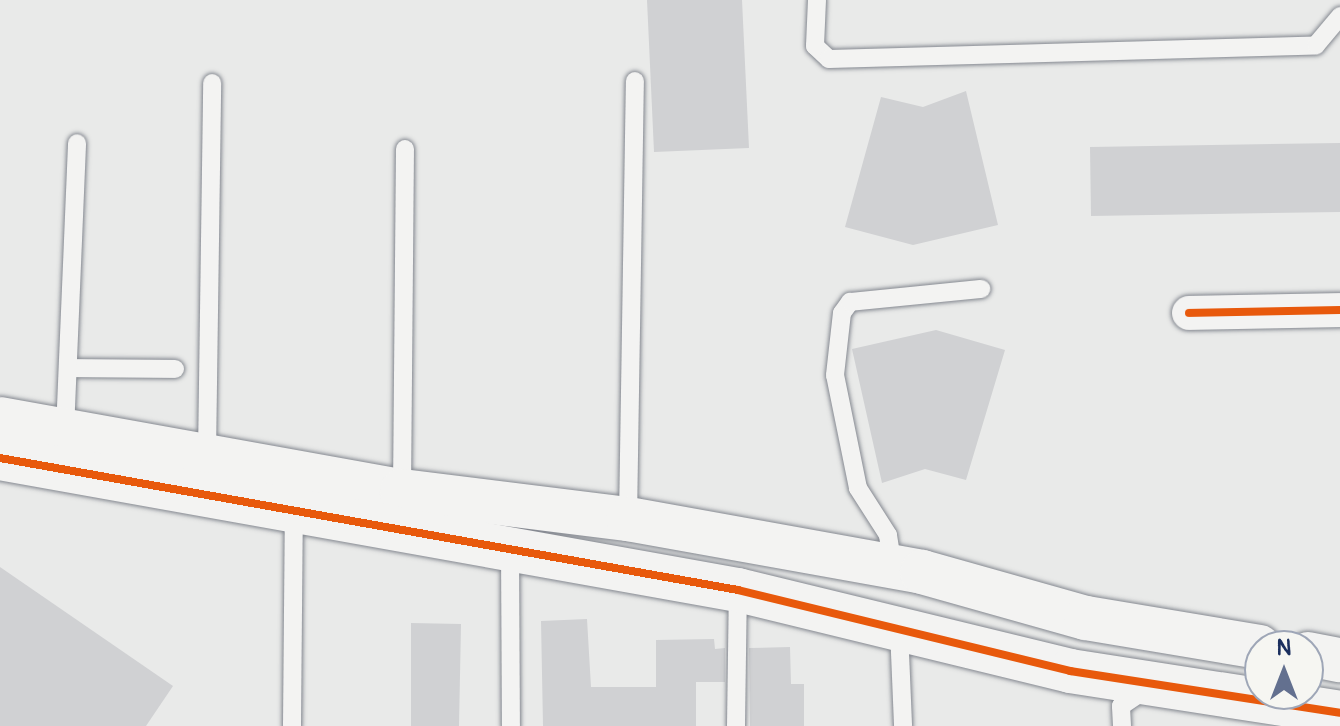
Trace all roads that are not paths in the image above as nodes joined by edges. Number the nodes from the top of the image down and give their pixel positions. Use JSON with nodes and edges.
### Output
{"nodes":[{"id":1,"x":817,"y":0,"type":"edge"},
{"id":2,"x":1340,"y":16,"type":"edge"},
{"id":3,"x":635,"y":81,"type":"dead end"},
{"id":4,"x":212,"y":83,"type":"dead end"},
{"id":5,"x":77,"y":143,"type":"dead end"},
{"id":6,"x":405,"y":149,"type":"dead end"},
{"id":7,"x":981,"y":289,"type":"dead end"},
{"id":8,"x":1340,"y":310,"type":"edge"},
{"id":9,"x":1189,"y":313,"type":"dead end"},
{"id":10,"x":70,"y":368,"type":"junction"},
{"id":11,"x":175,"y":369,"type":"dead end"},
{"id":12,"x":0,"y":419,"type":"edge"},
{"id":13,"x":65,"y":433,"type":"junction"},
{"id":14,"x":207,"y":455,"type":"junction"},
{"id":15,"x":0,"y":458,"type":"edge"},
{"id":16,"x":402,"y":491,"type":"junction"},
{"id":17,"x":294,"y":508,"type":"junction"},
{"id":18,"x":628,"y":519,"type":"junction"},
{"id":19,"x":510,"y":548,"type":"junction"},
{"id":20,"x":893,"y":567,"type":"junction"},
{"id":21,"x":738,"y":590,"type":"junction"},
{"id":22,"x":1086,"y":618,"type":"junction"},
{"id":23,"x":899,"y":628,"type":"junction"},
{"id":24,"x":1244,"y":644,"type":"edge"},
{"id":25,"x":1070,"y":671,"type":"junction"},
{"id":26,"x":1156,"y":682,"type":"junction"},
{"id":27,"x":1340,"y":713,"type":"edge"},
{"id":28,"x":292,"y":726,"type":"edge"},
{"id":29,"x":511,"y":726,"type":"edge"},
{"id":30,"x":736,"y":726,"type":"edge"},
{"id":31,"x":903,"y":726,"type":"edge"},
{"id":32,"x":1122,"y":726,"type":"edge"}],
"edges":[{"from":1,"to":2,"type":"lane"},
{"from":3,"to":18,"type":"lane"},
{"from":4,"to":14,"type":"lane"},
{"from":5,"to":10,"type":"lane"},
{"from":6,"to":16,"type":"lane"},
{"from":7,"to":20,"type":"lane"},
{"from":8,"to":9,"type":"street"},
{"from":10,"to":11,"type":"lane"},
{"from":10,"to":13,"type":"lane"},
{"from":12,"to":13,"type":"street"},
{"from":13,"to":14,"type":"street"},
{"from":14,"to":16,"type":"street"},
{"from":15,"to":17,"type":"street"},
{"from":16,"to":18,"type":"street"},
{"from":17,"to":19,"type":"street"},
{"from":17,"to":28,"type":"lane"},
{"from":18,"to":20,"type":"street"},
{"from":19,"to":21,"type":"street"},
{"from":19,"to":29,"type":"lane"},
{"from":20,"to":22,"type":"street"},
{"from":21,"to":23,"type":"street"},
{"from":21,"to":30,"type":"lane"},
{"from":22,"to":24,"type":"street"},
{"from":22,"to":25,"type":"street"},
{"from":23,"to":25,"type":"street"},
{"from":23,"to":31,"type":"lane"},
{"from":25,"to":26,"type":"street"},
{"from":26,"to":27,"type":"street"},
{"from":26,"to":32,"type":"lane"}]}
